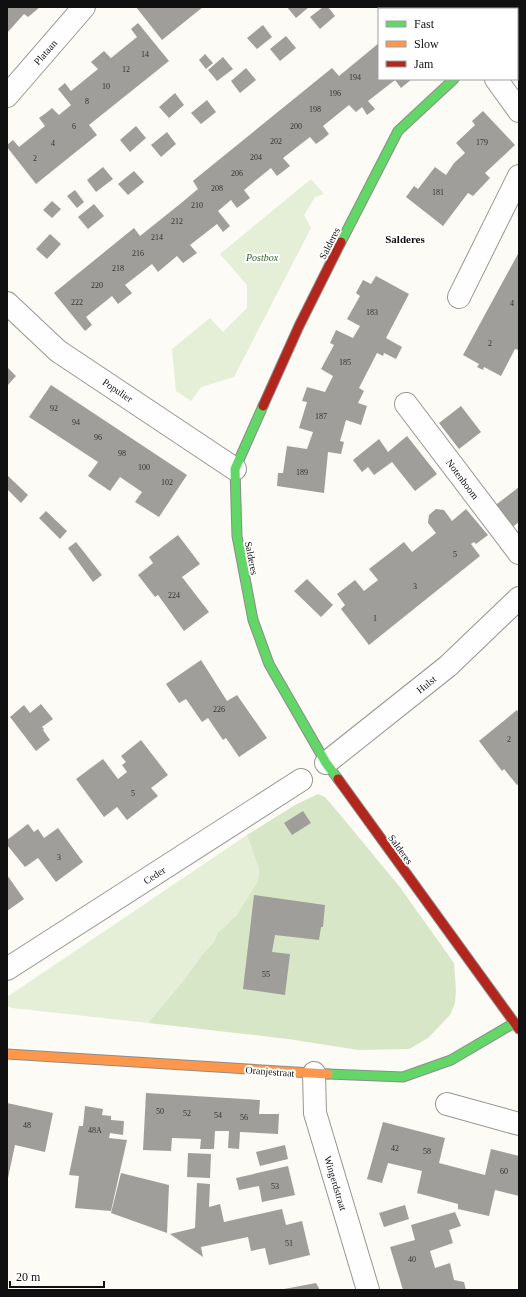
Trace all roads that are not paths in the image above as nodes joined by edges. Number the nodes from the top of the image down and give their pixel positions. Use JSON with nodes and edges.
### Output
{"nodes":[{"id":1,"x":84,"y":7,"type":"edge"},
{"id":2,"x":453,"y":80,"type":"edge"},
{"id":3,"x":497,"y":80,"type":"edge"},
{"id":4,"x":7,"y":96,"type":"edge"},
{"id":5,"x":519,"y":111,"type":"edge"},
{"id":6,"x":519,"y":176,"type":"edge"},
{"id":7,"x":459,"y":297,"type":"dead end"},
{"id":8,"x":7,"y":303,"type":"edge"},
{"id":9,"x":406,"y":404,"type":"dead end"},
{"id":10,"x":235,"y":469,"type":"junction"},
{"id":11,"x":519,"y":553,"type":"edge"},
{"id":12,"x":519,"y":598,"type":"edge"},
{"id":13,"x":326,"y":764,"type":"junction"},
{"id":14,"x":301,"y":780,"type":"dead end"},
{"id":15,"x":7,"y":969,"type":"edge"},
{"id":16,"x":516,"y":1026,"type":"edge"},
{"id":17,"x":7,"y":1054,"type":"edge"},
{"id":18,"x":314,"y":1074,"type":"junction"},
{"id":19,"x":447,"y":1104,"type":"dead end"},
{"id":20,"x":519,"y":1124,"type":"edge"},
{"id":21,"x":368,"y":1290,"type":"edge"}],
"edges":[{"from":1,"to":4,"type":"street","name":"Plataan"},
{"from":2,"to":10,"type":"street","name":"Salderes"},
{"from":3,"to":5,"type":"street"},
{"from":6,"to":7,"type":"street"},
{"from":8,"to":10,"type":"street","name":"Populier"},
{"from":9,"to":11,"type":"street","name":"Notenboom"},
{"from":10,"to":13,"type":"street","name":"Salderes"},
{"from":12,"to":13,"type":"street","name":"Hulst"},
{"from":13,"to":16,"type":"street","name":"Salderes"},
{"from":14,"to":15,"type":"street","name":"Ceder"},
{"from":16,"to":18,"type":"street","name":"Oranjestraat"},
{"from":17,"to":18,"type":"street","name":"Oranjestraat"},
{"from":18,"to":21,"type":"street","name":"Wingerdstraat"},
{"from":19,"to":20,"type":"street"}]}
